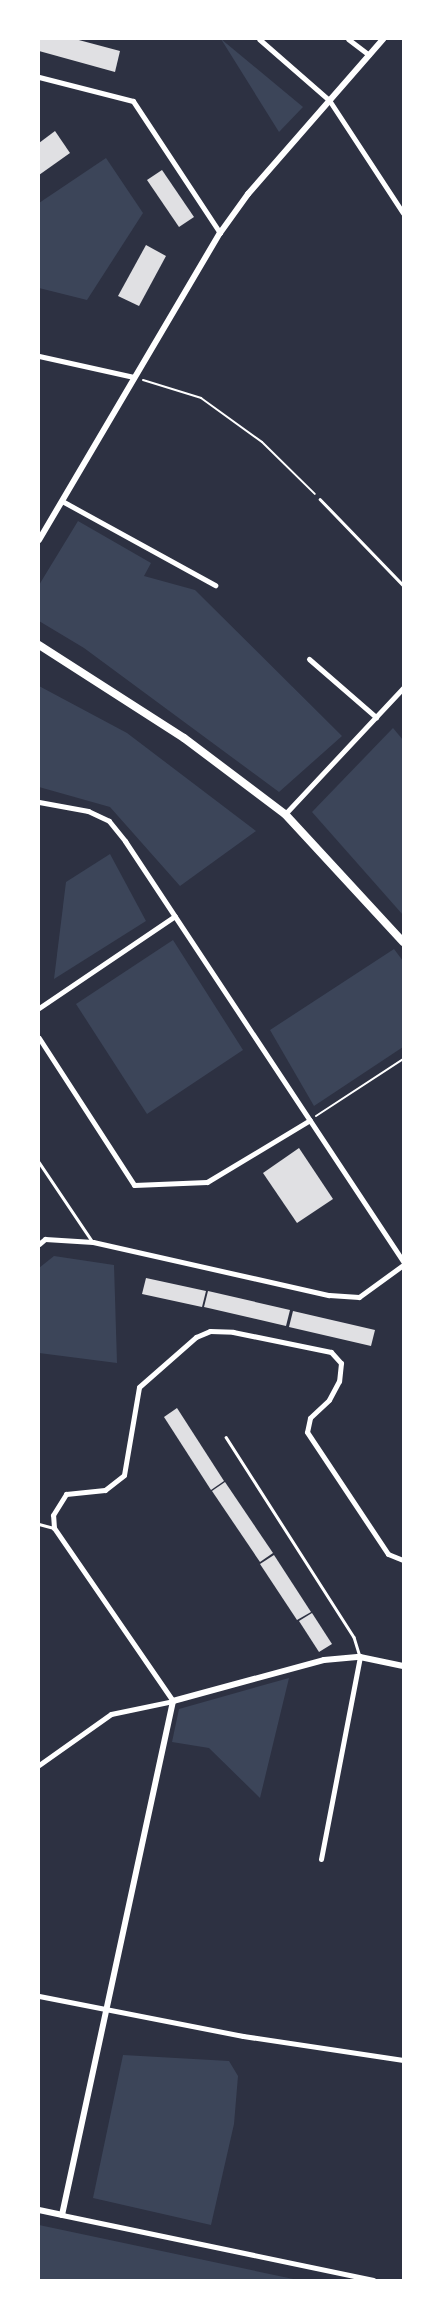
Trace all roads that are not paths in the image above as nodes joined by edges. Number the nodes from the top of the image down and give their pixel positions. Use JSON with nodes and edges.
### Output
{"nodes":[{"id":1,"x":259,"y":39,"type":"edge"},
{"id":2,"x":348,"y":39,"type":"edge"},
{"id":3,"x":384,"y":39,"type":"edge"},
{"id":4,"x":369,"y":55,"type":"junction"},
{"id":5,"x":39,"y":76,"type":"edge"},
{"id":6,"x":329,"y":100,"type":"junction"},
{"id":7,"x":403,"y":213,"type":"edge"},
{"id":8,"x":220,"y":233,"type":"junction"},
{"id":9,"x":39,"y":356,"type":"edge"},
{"id":10,"x":134,"y":378,"type":"junction"},
{"id":11,"x":320,"y":499,"type":"road end"},
{"id":12,"x":62,"y":501,"type":"junction"},
{"id":13,"x":39,"y":540,"type":"edge"},
{"id":14,"x":215,"y":585,"type":"dead end"},
{"id":15,"x":403,"y":585,"type":"edge"},
{"id":16,"x":39,"y":646,"type":"edge"},
{"id":17,"x":309,"y":659,"type":"dead end"},
{"id":18,"x":403,"y":688,"type":"edge"},
{"id":19,"x":376,"y":717,"type":"junction"},
{"id":20,"x":39,"y":802,"type":"edge"},
{"id":21,"x":285,"y":814,"type":"junction"},
{"id":22,"x":175,"y":916,"type":"junction"},
{"id":23,"x":403,"y":942,"type":"edge"},
{"id":24,"x":39,"y":1008,"type":"edge"},
{"id":25,"x":39,"y":1038,"type":"edge"},
{"id":26,"x":310,"y":1120,"type":"junction"},
{"id":27,"x":39,"y":1162,"type":"edge"},
{"id":28,"x":93,"y":1242,"type":"junction"},
{"id":29,"x":39,"y":1244,"type":"edge"},
{"id":30,"x":403,"y":1261,"type":"edge"},
{"id":31,"x":403,"y":1265,"type":"edge"},
{"id":32,"x":226,"y":1437,"type":"dead end"},
{"id":33,"x":39,"y":1524,"type":"edge"},
{"id":34,"x":54,"y":1528,"type":"junction"},
{"id":35,"x":403,"y":1560,"type":"edge"},
{"id":36,"x":360,"y":1657,"type":"junction"},
{"id":37,"x":403,"y":1666,"type":"edge"},
{"id":38,"x":173,"y":1701,"type":"junction"},
{"id":39,"x":39,"y":1765,"type":"edge"},
{"id":40,"x":321,"y":1859,"type":"dead end"},
{"id":41,"x":39,"y":1996,"type":"edge"},
{"id":42,"x":104,"y":2012,"type":"junction"},
{"id":43,"x":403,"y":2060,"type":"edge"},
{"id":44,"x":39,"y":2210,"type":"edge"},
{"id":45,"x":62,"y":2215,"type":"junction"},
{"id":46,"x":374,"y":2280,"type":"edge"}],
"edges":[{"from":1,"to":6,"type":"street"},
{"from":2,"to":4,"type":"street"},
{"from":3,"to":4,"type":"street"},
{"from":4,"to":6,"type":"street"},
{"from":5,"to":8,"type":"street"},
{"from":6,"to":7,"type":"street"},
{"from":6,"to":8,"type":"street"},
{"from":8,"to":10,"type":"street"},
{"from":9,"to":10,"type":"street"},
{"from":10,"to":12,"type":"street"},
{"from":11,"to":15,"type":"lane"},
{"from":12,"to":13,"type":"street"},
{"from":12,"to":14,"type":"street"},
{"from":16,"to":21,"type":"main road"},
{"from":17,"to":19,"type":"street"},
{"from":18,"to":19,"type":"street"},
{"from":19,"to":21,"type":"street"},
{"from":20,"to":22,"type":"street"},
{"from":21,"to":23,"type":"main road"},
{"from":22,"to":24,"type":"street"},
{"from":22,"to":26,"type":"street"},
{"from":25,"to":26,"type":"street"},
{"from":26,"to":30,"type":"street"},
{"from":27,"to":28,"type":"lane"},
{"from":28,"to":29,"type":"street"},
{"from":28,"to":31,"type":"street"},
{"from":32,"to":36,"type":"lane"},
{"from":33,"to":34,"type":"lane"},
{"from":34,"to":35,"type":"street"},
{"from":34,"to":38,"type":"street"},
{"from":36,"to":37,"type":"street"},
{"from":36,"to":38,"type":"street"},
{"from":36,"to":40,"type":"street"},
{"from":38,"to":39,"type":"street"},
{"from":38,"to":42,"type":"street"},
{"from":41,"to":42,"type":"street"},
{"from":42,"to":43,"type":"street"},
{"from":42,"to":45,"type":"street"},
{"from":44,"to":45,"type":"street"},
{"from":45,"to":46,"type":"street"}]}
